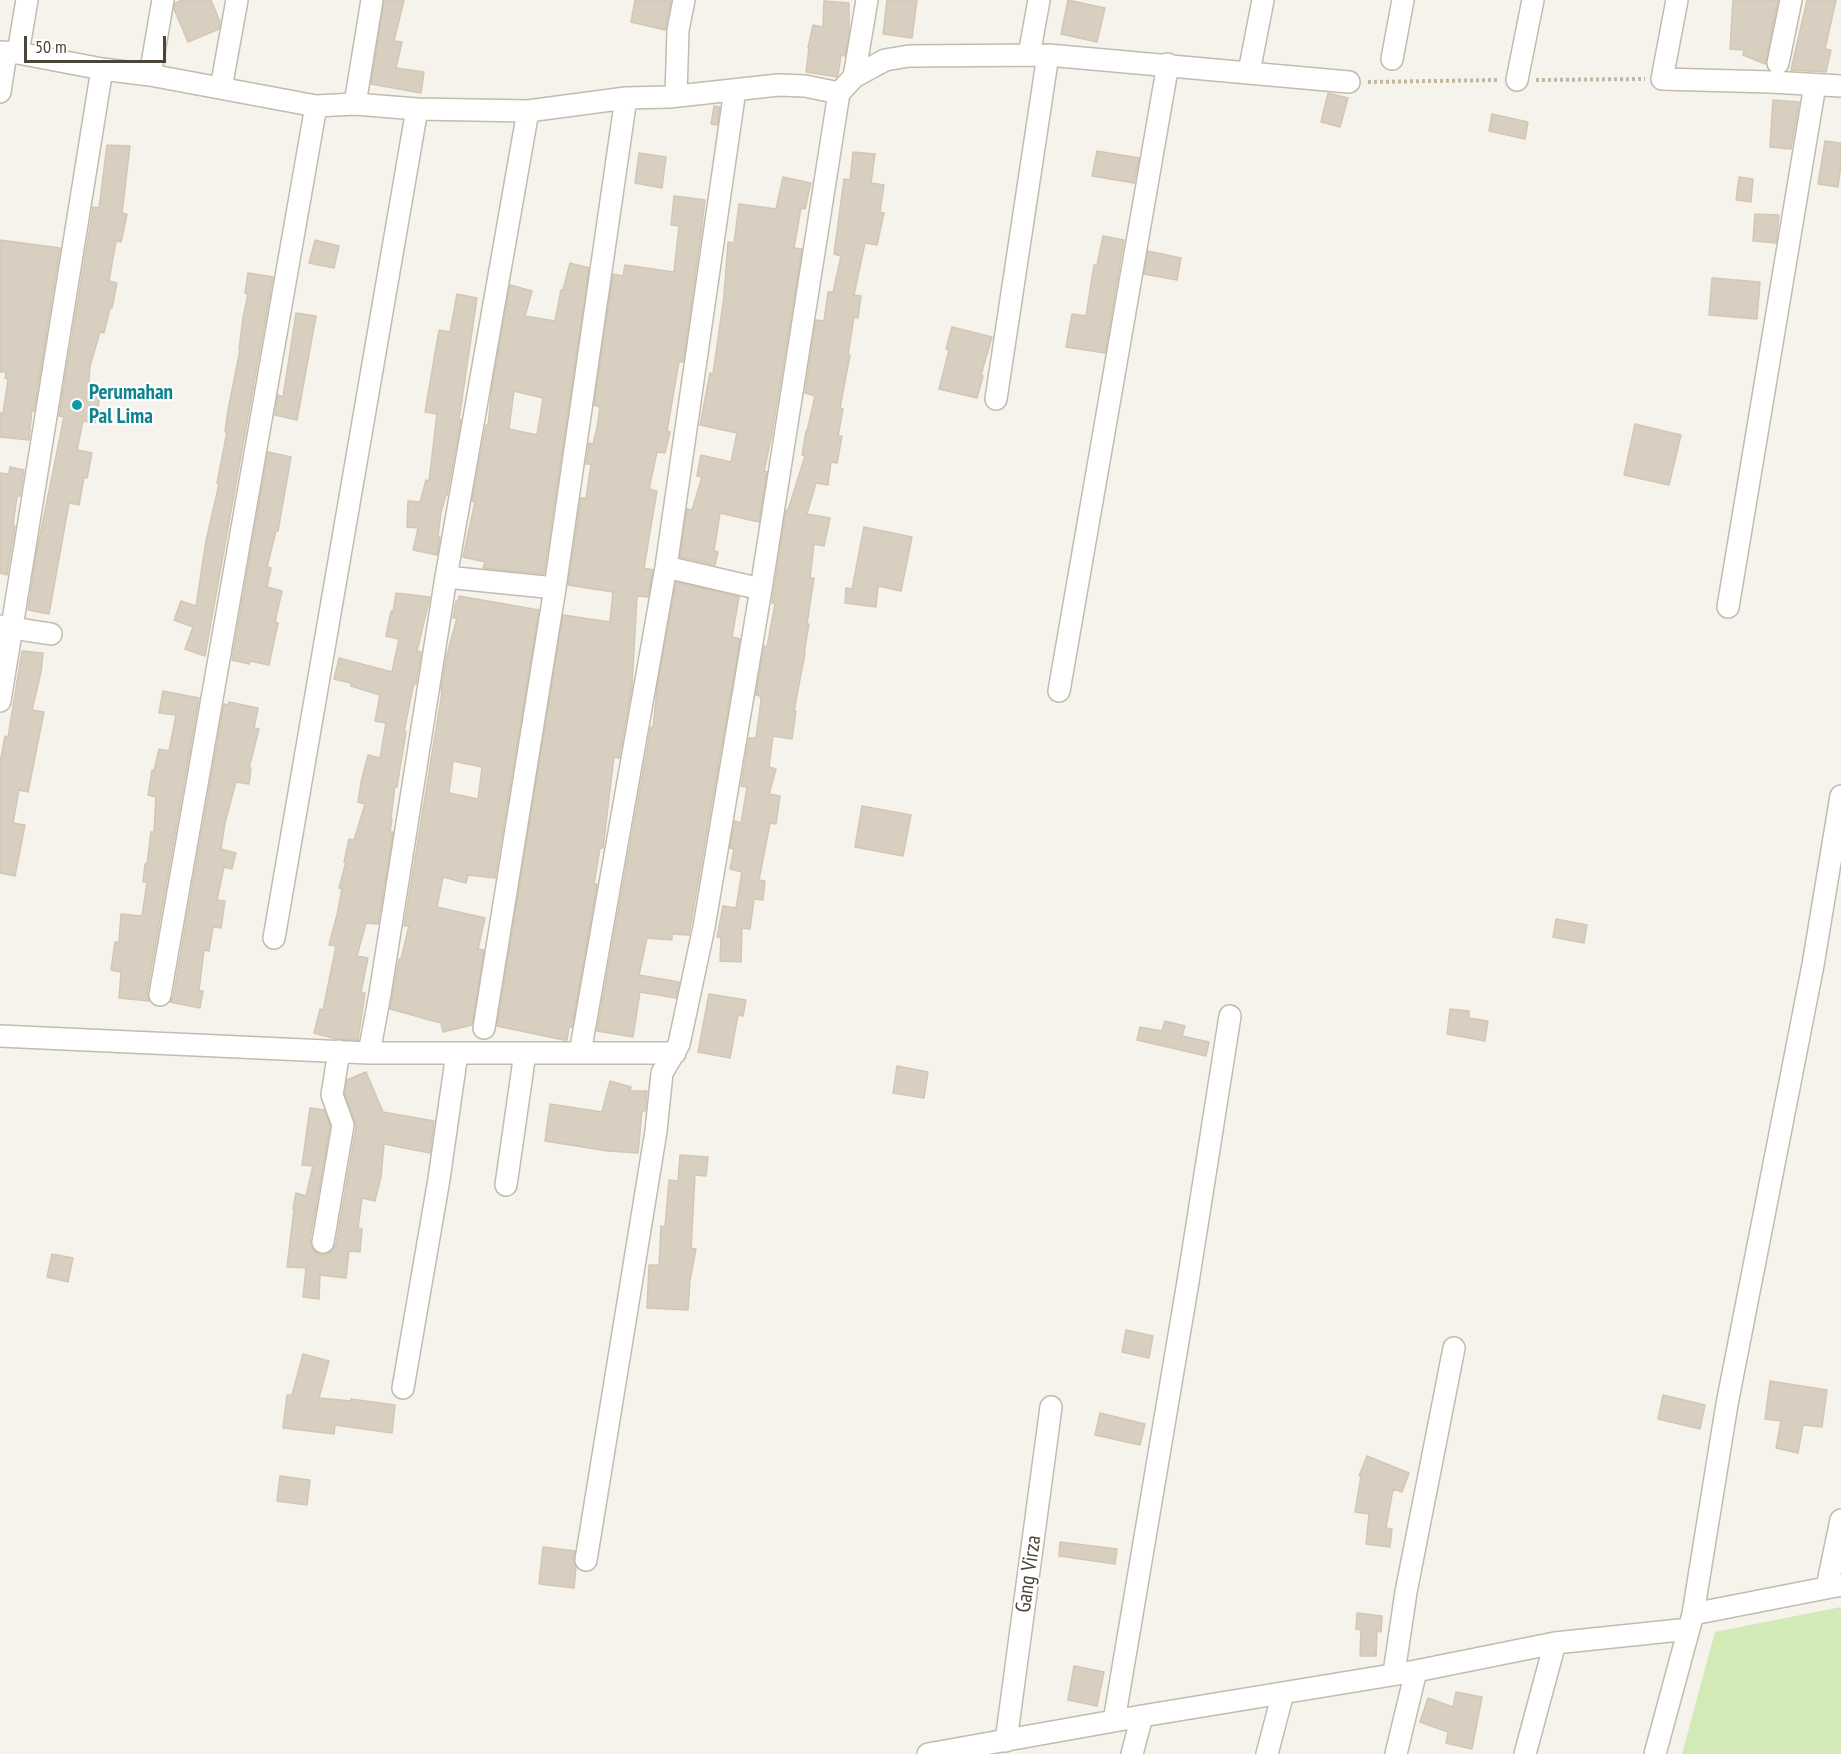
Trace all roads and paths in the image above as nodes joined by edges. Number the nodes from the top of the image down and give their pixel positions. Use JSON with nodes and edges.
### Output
{"nodes":[{"id":1,"x":27,"y":0,"type":"edge"},
{"id":2,"x":163,"y":0,"type":"edge"},
{"id":3,"x":237,"y":0,"type":"edge"},
{"id":4,"x":372,"y":0,"type":"edge"},
{"id":5,"x":684,"y":0,"type":"edge"},
{"id":6,"x":867,"y":0,"type":"edge"},
{"id":7,"x":1039,"y":0,"type":"edge"},
{"id":8,"x":1263,"y":0,"type":"edge"},
{"id":9,"x":1403,"y":0,"type":"edge"},
{"id":10,"x":1533,"y":0,"type":"edge"},
{"id":11,"x":1677,"y":0,"type":"edge"},
{"id":12,"x":1791,"y":0,"type":"edge"},
{"id":13,"x":8,"y":53,"type":"edge"},
{"id":14,"x":1039,"y":55,"type":"junction"},
{"id":15,"x":1392,"y":58,"type":"dead end"},
{"id":16,"x":1778,"y":63,"type":"dead end"},
{"id":17,"x":1168,"y":64,"type":"junction"},
{"id":18,"x":102,"y":69,"type":"junction"},
{"id":19,"x":1249,"y":72,"type":"junction"},
{"id":20,"x":150,"y":75,"type":"junction"},
{"id":21,"x":854,"y":77,"type":"junction"},
{"id":22,"x":1517,"y":80,"type":"dead end"},
{"id":23,"x":1349,"y":82,"type":"dead end"},
{"id":24,"x":1815,"y":85,"type":"junction"},
{"id":25,"x":1841,"y":86,"type":"edge"},
{"id":26,"x":221,"y":88,"type":"junction"},
{"id":27,"x":735,"y":90,"type":"junction"},
{"id":28,"x":0,"y":92,"type":"edge"},
{"id":29,"x":839,"y":93,"type":"junction"},
{"id":30,"x":676,"y":96,"type":"junction"},
{"id":31,"x":626,"y":98,"type":"junction"},
{"id":32,"x":355,"y":104,"type":"junction"},
{"id":33,"x":316,"y":106,"type":"junction"},
{"id":34,"x":417,"y":109,"type":"junction"},
{"id":35,"x":528,"y":111,"type":"junction"},
{"id":36,"x":996,"y":399,"type":"dead end"},
{"id":37,"x":666,"y":567,"type":"junction"},
{"id":38,"x":446,"y":577,"type":"junction"},
{"id":39,"x":555,"y":588,"type":"junction"},
{"id":40,"x":761,"y":589,"type":"junction"},
{"id":41,"x":1728,"y":607,"type":"dead end"},
{"id":42,"x":6,"y":627,"type":"edge"},
{"id":43,"x":51,"y":634,"type":"dead end"},
{"id":44,"x":1059,"y":691,"type":"dead end"},
{"id":45,"x":0,"y":701,"type":"edge"},
{"id":46,"x":1841,"y":796,"type":"edge"},
{"id":47,"x":274,"y":938,"type":"dead end"},
{"id":48,"x":160,"y":995,"type":"dead end"},
{"id":49,"x":1230,"y":1016,"type":"dead end"},
{"id":50,"x":484,"y":1028,"type":"dead end"},
{"id":51,"x":0,"y":1036,"type":"edge"},
{"id":52,"x":339,"y":1051,"type":"junction"},
{"id":53,"x":369,"y":1053,"type":"junction"},
{"id":54,"x":457,"y":1053,"type":"junction"},
{"id":55,"x":525,"y":1053,"type":"junction"},
{"id":56,"x":580,"y":1053,"type":"junction"},
{"id":57,"x":675,"y":1053,"type":"junction"},
{"id":58,"x":506,"y":1185,"type":"dead end"},
{"id":59,"x":324,"y":1242,"type":"dead end"},
{"id":60,"x":1454,"y":1348,"type":"dead end"},
{"id":61,"x":403,"y":1388,"type":"dead end"},
{"id":62,"x":1051,"y":1407,"type":"dead end"},
{"id":63,"x":1841,"y":1520,"type":"edge"},
{"id":64,"x":586,"y":1560,"type":"dead end"},
{"id":65,"x":1834,"y":1586,"type":"edge"},
{"id":66,"x":1691,"y":1621,"type":"junction"},
{"id":67,"x":1555,"y":1643,"type":"junction"},
{"id":68,"x":1416,"y":1671,"type":"junction"},
{"id":69,"x":1394,"y":1673,"type":"junction"},
{"id":70,"x":1283,"y":1693,"type":"junction"},
{"id":71,"x":1142,"y":1716,"type":"junction"},
{"id":72,"x":1114,"y":1721,"type":"junction"},
{"id":73,"x":1006,"y":1741,"type":"junction"},
{"id":74,"x":1043,"y":1744,"type":"edge"},
{"id":75,"x":928,"y":1754,"type":"edge"},
{"id":76,"x":1132,"y":1754,"type":"edge"},
{"id":77,"x":1268,"y":1754,"type":"edge"},
{"id":78,"x":1396,"y":1754,"type":"edge"},
{"id":79,"x":1525,"y":1754,"type":"edge"},
{"id":80,"x":1655,"y":1754,"type":"edge"}],
"edges":[{"from":1,"to":13,"type":"street"},
{"from":2,"to":20,"type":"street"},
{"from":3,"to":26,"type":"street"},
{"from":4,"to":32,"type":"street"},
{"from":5,"to":30,"type":"street"},
{"from":6,"to":21,"type":"street"},
{"from":7,"to":14,"type":"street"},
{"from":8,"to":19,"type":"street"},
{"from":9,"to":15,"type":"street"},
{"from":10,"to":22,"type":"street"},
{"from":11,"to":24,"type":"street"},
{"from":12,"to":16,"type":"street"},
{"from":13,"to":18,"type":"street"},
{"from":13,"to":28,"type":"street"},
{"from":14,"to":17,"type":"street"},
{"from":14,"to":21,"type":"street"},
{"from":14,"to":36,"type":"street"},
{"from":17,"to":19,"type":"street"},
{"from":17,"to":44,"type":"street"},
{"from":18,"to":20,"type":"street"},
{"from":18,"to":42,"type":"street"},
{"from":19,"to":23,"type":"street"},
{"from":20,"to":26,"type":"street"},
{"from":21,"to":29,"type":"street"},
{"from":24,"to":25,"type":"street"},
{"from":24,"to":41,"type":"street"},
{"from":26,"to":33,"type":"street"},
{"from":27,"to":29,"type":"street"},
{"from":27,"to":30,"type":"street"},
{"from":27,"to":37,"type":"street"},
{"from":29,"to":40,"type":"street"},
{"from":30,"to":31,"type":"street"},
{"from":31,"to":35,"type":"street"},
{"from":31,"to":39,"type":"street"},
{"from":32,"to":33,"type":"street"},
{"from":32,"to":34,"type":"street"},
{"from":33,"to":48,"type":"street"},
{"from":34,"to":35,"type":"street"},
{"from":34,"to":47,"type":"street"},
{"from":35,"to":38,"type":"street"},
{"from":37,"to":40,"type":"street"},
{"from":37,"to":56,"type":"street"},
{"from":38,"to":39,"type":"street"},
{"from":38,"to":53,"type":"street"},
{"from":39,"to":50,"type":"street"},
{"from":40,"to":57,"type":"street"},
{"from":42,"to":43,"type":"street"},
{"from":42,"to":45,"type":"street"},
{"from":46,"to":66,"type":"street"},
{"from":49,"to":72,"type":"street"},
{"from":51,"to":52,"type":"street"},
{"from":52,"to":53,"type":"street"},
{"from":52,"to":59,"type":"street"},
{"from":53,"to":54,"type":"street"},
{"from":54,"to":55,"type":"street"},
{"from":54,"to":61,"type":"street"},
{"from":55,"to":56,"type":"street"},
{"from":55,"to":58,"type":"street"},
{"from":56,"to":57,"type":"street"},
{"from":57,"to":64,"type":"street"},
{"from":60,"to":69,"type":"street"},
{"from":62,"to":73,"type":"street","name":"Gang Virza"},
{"from":63,"to":65,"type":"street"},
{"from":65,"to":66,"type":"street"},
{"from":66,"to":67,"type":"street"},
{"from":66,"to":80,"type":"street"},
{"from":67,"to":68,"type":"street"},
{"from":67,"to":79,"type":"street"},
{"from":68,"to":69,"type":"street"},
{"from":68,"to":78,"type":"street"},
{"from":69,"to":70,"type":"street"},
{"from":70,"to":71,"type":"street"},
{"from":70,"to":77,"type":"street"},
{"from":71,"to":72,"type":"street"},
{"from":71,"to":76,"type":"street"},
{"from":72,"to":74,"type":"street"},
{"from":73,"to":74,"type":"street"},
{"from":73,"to":75,"type":"street"}]}
